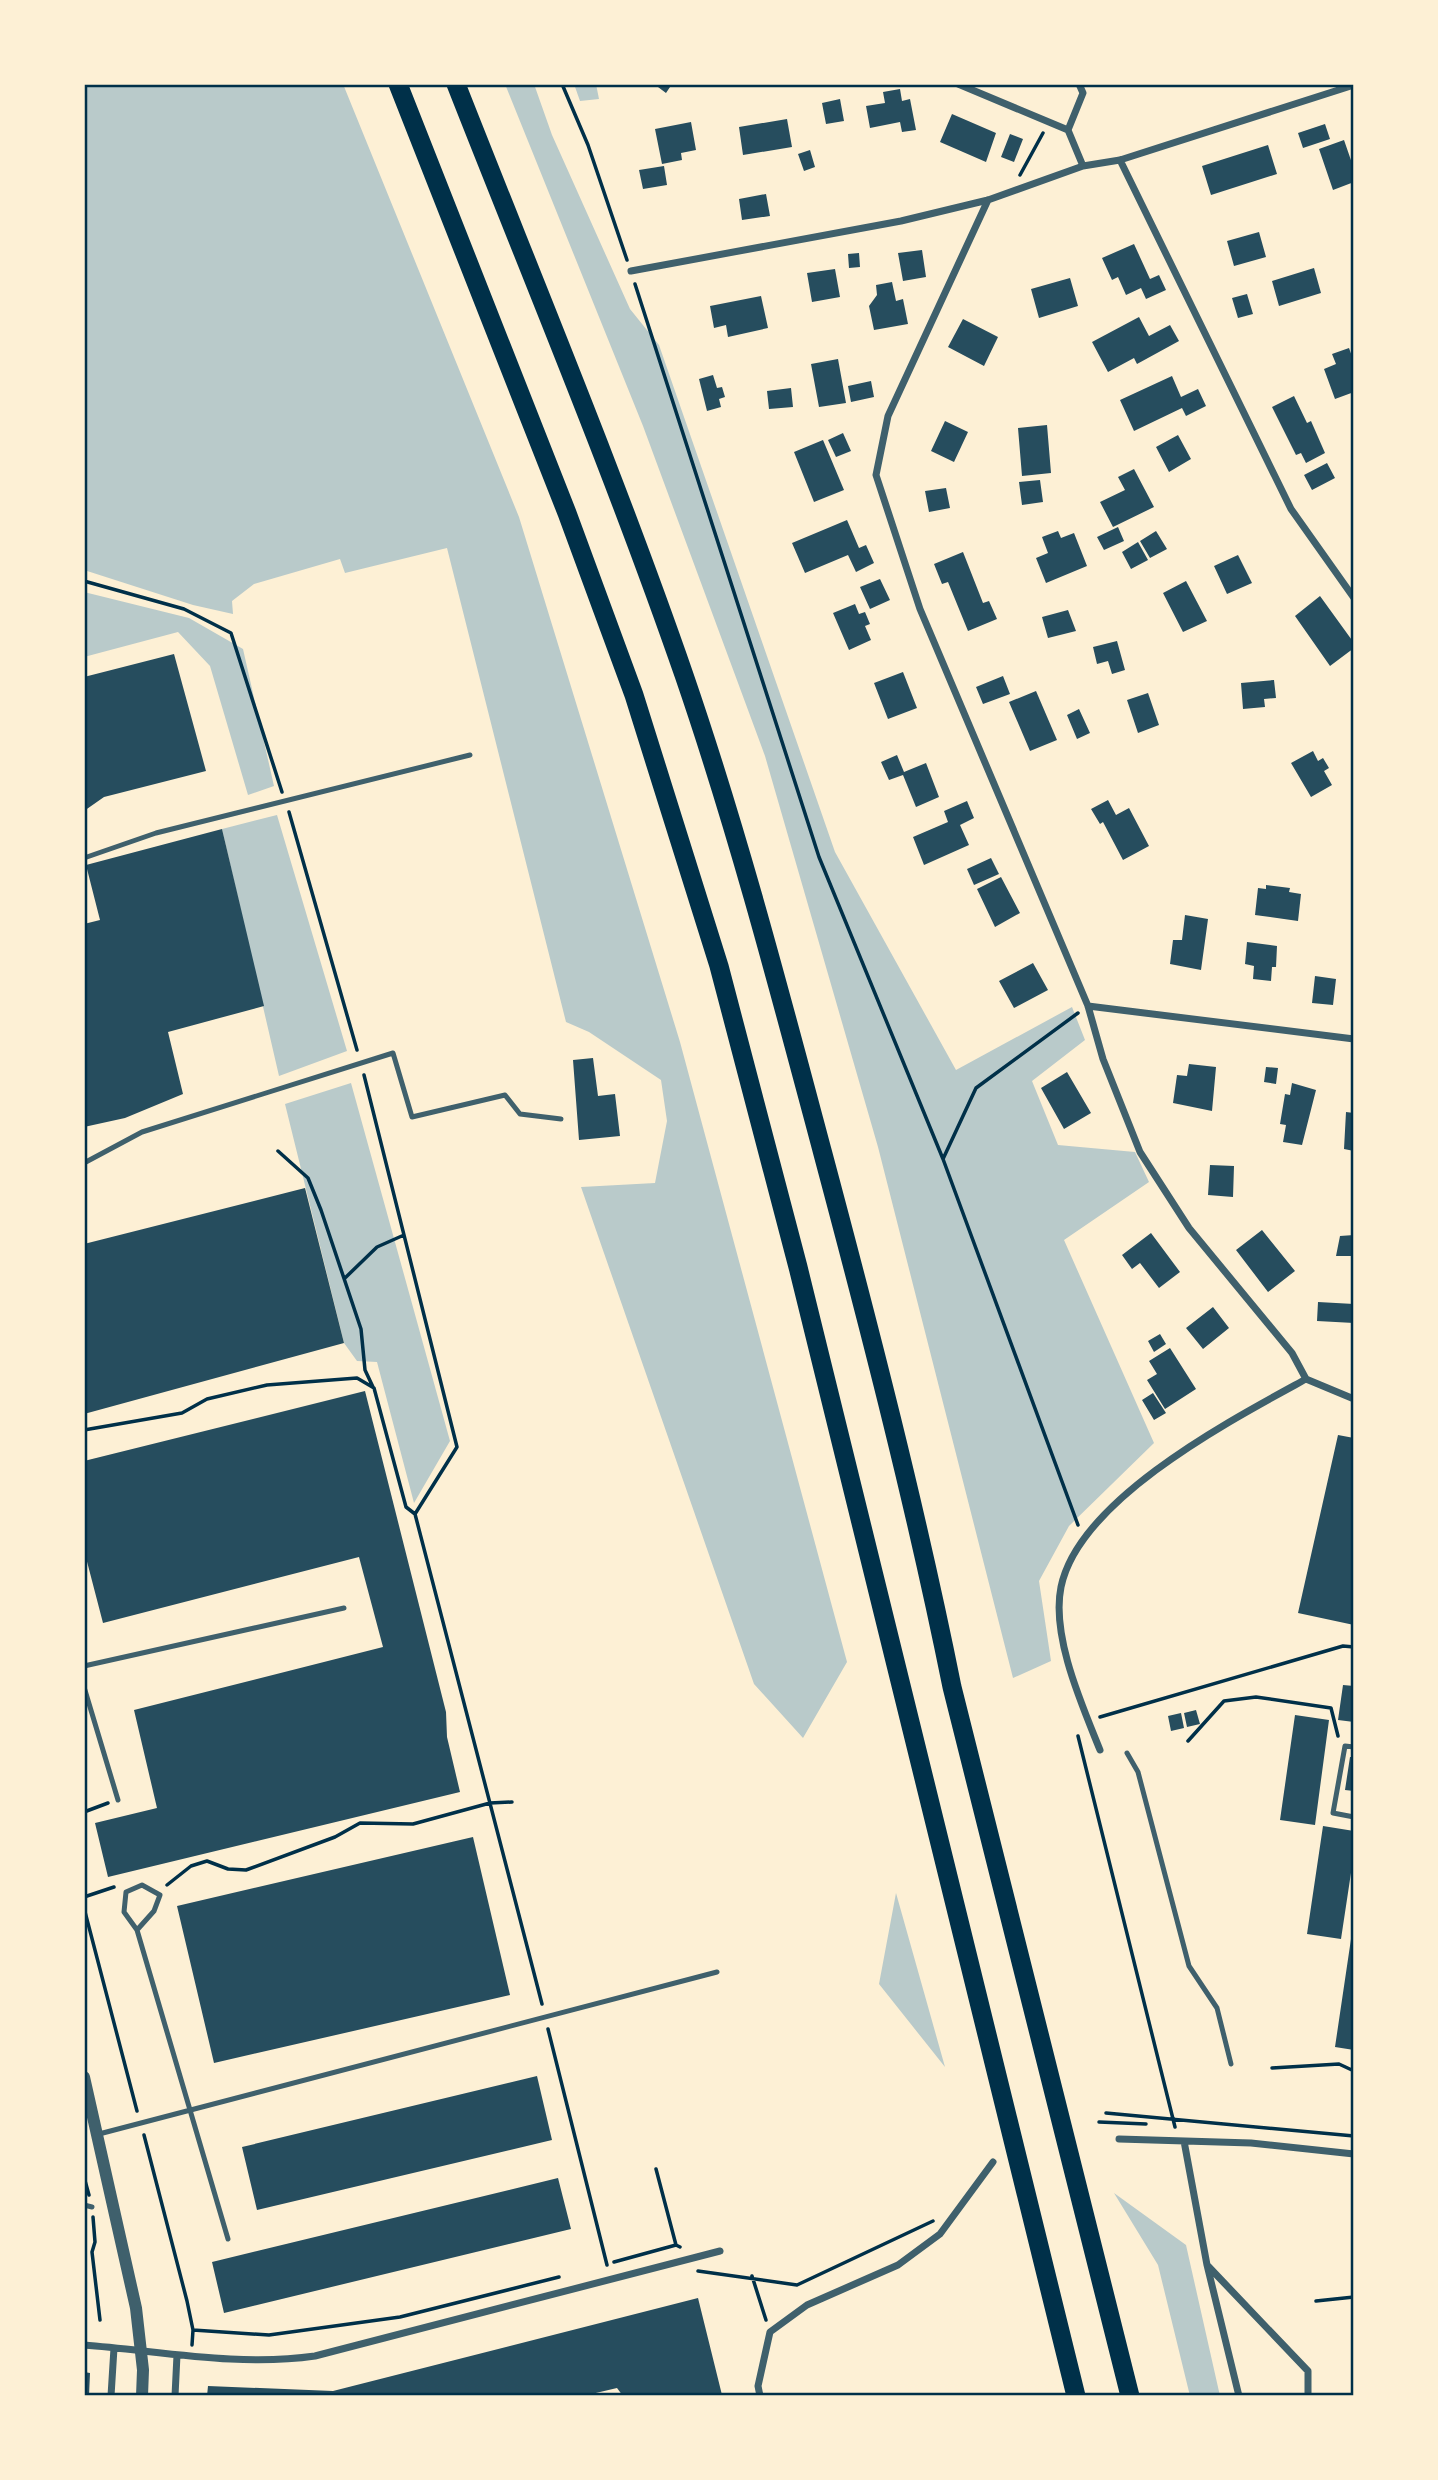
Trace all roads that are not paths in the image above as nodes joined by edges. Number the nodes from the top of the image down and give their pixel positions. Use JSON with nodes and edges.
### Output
{"nodes":[{"id":1,"x":398,"y":84,"type":"edge"},
{"id":2,"x":456,"y":84,"type":"edge"},
{"id":3,"x":958,"y":84,"type":"edge"},
{"id":4,"x":1079,"y":84,"type":"edge"},
{"id":5,"x":1354,"y":85,"type":"edge"},
{"id":6,"x":1068,"y":130,"type":"junction"},
{"id":7,"x":1120,"y":160,"type":"junction"},
{"id":8,"x":1083,"y":166,"type":"junction"},
{"id":9,"x":988,"y":200,"type":"junction"},
{"id":10,"x":631,"y":271,"type":"road end"},
{"id":11,"x":1354,"y":598,"type":"edge"},
{"id":12,"x":470,"y":755,"type":"dead end"},
{"id":13,"x":84,"y":858,"type":"edge"},
{"id":14,"x":1088,"y":1006,"type":"junction"},
{"id":15,"x":1354,"y":1039,"type":"edge"},
{"id":16,"x":561,"y":1119,"type":"dead end"},
{"id":17,"x":84,"y":1163,"type":"edge"},
{"id":18,"x":1306,"y":1379,"type":"junction"},
{"id":19,"x":1354,"y":1399,"type":"edge"},
{"id":20,"x":344,"y":1608,"type":"dead end"},
{"id":21,"x":84,"y":1666,"type":"edge"},
{"id":22,"x":84,"y":1688,"type":"edge"},
{"id":23,"x":1354,"y":1747,"type":"edge"},
{"id":24,"x":1100,"y":1750,"type":"dead end"},
{"id":25,"x":1126,"y":1753,"type":"dead end"},
{"id":26,"x":118,"y":1800,"type":"dead end"},
{"id":27,"x":1354,"y":1817,"type":"edge"},
{"id":28,"x":138,"y":1930,"type":"junction"},
{"id":29,"x":717,"y":1972,"type":"dead end"},
{"id":30,"x":1231,"y":2063,"type":"dead end"},
{"id":31,"x":84,"y":2077,"type":"edge"},
{"id":32,"x":191,"y":2111,"type":"junction"},
{"id":33,"x":99,"y":2134,"type":"junction"},
{"id":34,"x":1119,"y":2139,"type":"dead end"},
{"id":35,"x":1184,"y":2141,"type":"junction"},
{"id":36,"x":1354,"y":2154,"type":"edge"},
{"id":37,"x":993,"y":2162,"type":"dead end"},
{"id":38,"x":84,"y":2205,"type":"edge"},
{"id":39,"x":92,"y":2207,"type":"dead end"},
{"id":40,"x":228,"y":2239,"type":"dead end"},
{"id":41,"x":720,"y":2251,"type":"dead end"},
{"id":42,"x":1208,"y":2265,"type":"junction"},
{"id":43,"x":84,"y":2345,"type":"edge"},
{"id":44,"x":114,"y":2348,"type":"junction"},
{"id":45,"x":177,"y":2355,"type":"junction"},
{"id":46,"x":111,"y":2396,"type":"edge"},
{"id":47,"x":142,"y":2396,"type":"edge"},
{"id":48,"x":175,"y":2396,"type":"edge"},
{"id":49,"x":760,"y":2396,"type":"edge"},
{"id":50,"x":1076,"y":2396,"type":"edge"},
{"id":51,"x":1130,"y":2396,"type":"edge"},
{"id":52,"x":1238,"y":2396,"type":"edge"},
{"id":53,"x":1308,"y":2396,"type":"edge"}],
"edges":[{"from":1,"to":50,"type":"highway"},
{"from":2,"to":51,"type":"highway"},
{"from":3,"to":6,"type":"street"},
{"from":4,"to":6,"type":"street"},
{"from":5,"to":7,"type":"street"},
{"from":6,"to":8,"type":"street"},
{"from":7,"to":8,"type":"street"},
{"from":7,"to":11,"type":"street"},
{"from":8,"to":9,"type":"street"},
{"from":9,"to":10,"type":"street"},
{"from":9,"to":14,"type":"street"},
{"from":12,"to":13,"type":"lane"},
{"from":14,"to":15,"type":"street"},
{"from":14,"to":18,"type":"street"},
{"from":16,"to":17,"type":"lane"},
{"from":18,"to":19,"type":"street"},
{"from":18,"to":24,"type":"street"},
{"from":20,"to":21,"type":"lane"},
{"from":22,"to":26,"type":"lane"},
{"from":23,"to":27,"type":"lane"},
{"from":25,"to":30,"type":"lane"},
{"from":28,"to":28,"type":"lane"},
{"from":28,"to":32,"type":"lane"},
{"from":29,"to":32,"type":"lane"},
{"from":31,"to":33,"type":"street"},
{"from":32,"to":33,"type":"lane"},
{"from":32,"to":40,"type":"lane"},
{"from":33,"to":47,"type":"street"},
{"from":34,"to":35,"type":"street"},
{"from":35,"to":36,"type":"street"},
{"from":35,"to":42,"type":"street"},
{"from":37,"to":49,"type":"street"},
{"from":38,"to":39,"type":"lane"},
{"from":41,"to":45,"type":"street"},
{"from":42,"to":52,"type":"street"},
{"from":42,"to":53,"type":"street"},
{"from":43,"to":44,"type":"street"},
{"from":44,"to":45,"type":"street"},
{"from":44,"to":46,"type":"street"},
{"from":45,"to":48,"type":"street"}]}
